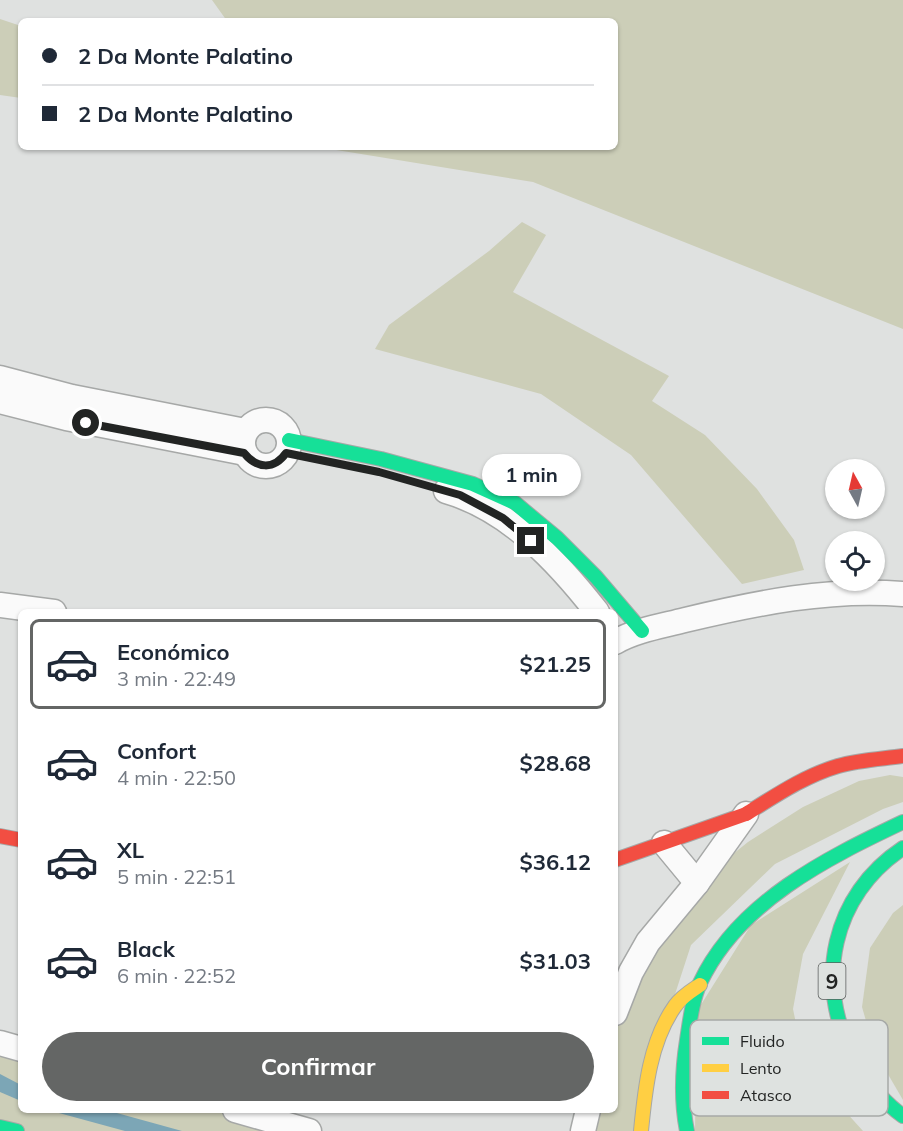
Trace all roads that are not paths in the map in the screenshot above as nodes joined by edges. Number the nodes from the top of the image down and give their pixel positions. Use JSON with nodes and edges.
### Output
{"nodes":[{"id":1,"x":0,"y":378,"type":"edge"},
{"id":2,"x":0,"y":401,"type":"edge"},
{"id":3,"x":245,"y":442,"type":"junction"},
{"id":4,"x":288,"y":447,"type":"junction"},
{"id":5,"x":903,"y":594,"type":"edge"},
{"id":6,"x":0,"y":605,"type":"edge"},
{"id":7,"x":31,"y":609,"type":"edge"},
{"id":8,"x":595,"y":609,"type":"edge"},
{"id":9,"x":642,"y":631,"type":"junction"},
{"id":10,"x":618,"y":638,"type":"edge"},
{"id":11,"x":903,"y":756,"type":"edge"},
{"id":12,"x":746,"y":814,"type":"junction"},
{"id":13,"x":903,"y":822,"type":"edge"},
{"id":14,"x":0,"y":836,"type":"edge"},
{"id":15,"x":18,"y":839,"type":"edge"},
{"id":16,"x":664,"y":843,"type":"junction"},
{"id":17,"x":903,"y":848,"type":"edge"},
{"id":18,"x":618,"y":859,"type":"edge"},
{"id":19,"x":697,"y":883,"type":"junction"},
{"id":20,"x":699,"y":985,"type":"junction"},
{"id":21,"x":618,"y":1005,"type":"edge"},
{"id":22,"x":690,"y":1020,"type":"edge"},
{"id":23,"x":839,"y":1020,"type":"edge"},
{"id":24,"x":690,"y":1022,"type":"edge"},
{"id":25,"x":0,"y":1043,"type":"edge"},
{"id":26,"x":18,"y":1048,"type":"edge"},
{"id":27,"x":888,"y":1102,"type":"edge"},
{"id":28,"x":246,"y":1113,"type":"edge"},
{"id":29,"x":587,"y":1113,"type":"edge"},
{"id":30,"x":903,"y":1116,"type":"edge"},
{"id":31,"x":0,"y":1127,"type":"edge"},
{"id":32,"x":17,"y":1131,"type":"edge"},
{"id":33,"x":309,"y":1131,"type":"edge"},
{"id":34,"x":583,"y":1131,"type":"edge"},
{"id":35,"x":641,"y":1131,"type":"edge"},
{"id":36,"x":687,"y":1131,"type":"edge"}],
"edges":[{"from":1,"to":3,"type":"street"},
{"from":2,"to":3,"type":"street"},
{"from":3,"to":4,"type":"street"},
{"from":3,"to":4,"type":"street"},
{"from":4,"to":8,"type":"street"},
{"from":4,"to":9,"type":"main road"},
{"from":5,"to":9,"type":"street"},
{"from":6,"to":7,"type":"street"},
{"from":9,"to":10,"type":"street"},
{"from":11,"to":12,"type":"main road"},
{"from":12,"to":16,"type":"main road"},
{"from":12,"to":19,"type":"street"},
{"from":13,"to":20,"type":"main road"},
{"from":14,"to":15,"type":"main road"},
{"from":16,"to":18,"type":"main road"},
{"from":16,"to":19,"type":"street"},
{"from":17,"to":23,"type":"main road","number":"9"},
{"from":19,"to":21,"type":"street"},
{"from":20,"to":22,"type":"main road"},
{"from":20,"to":35,"type":"main road"},
{"from":24,"to":36,"type":"main road"},
{"from":25,"to":26,"type":"street"},
{"from":27,"to":30,"type":"main road","number":"9"},
{"from":28,"to":33,"type":"street"},
{"from":29,"to":34,"type":"street"},
{"from":31,"to":32,"type":"main road"}]}
